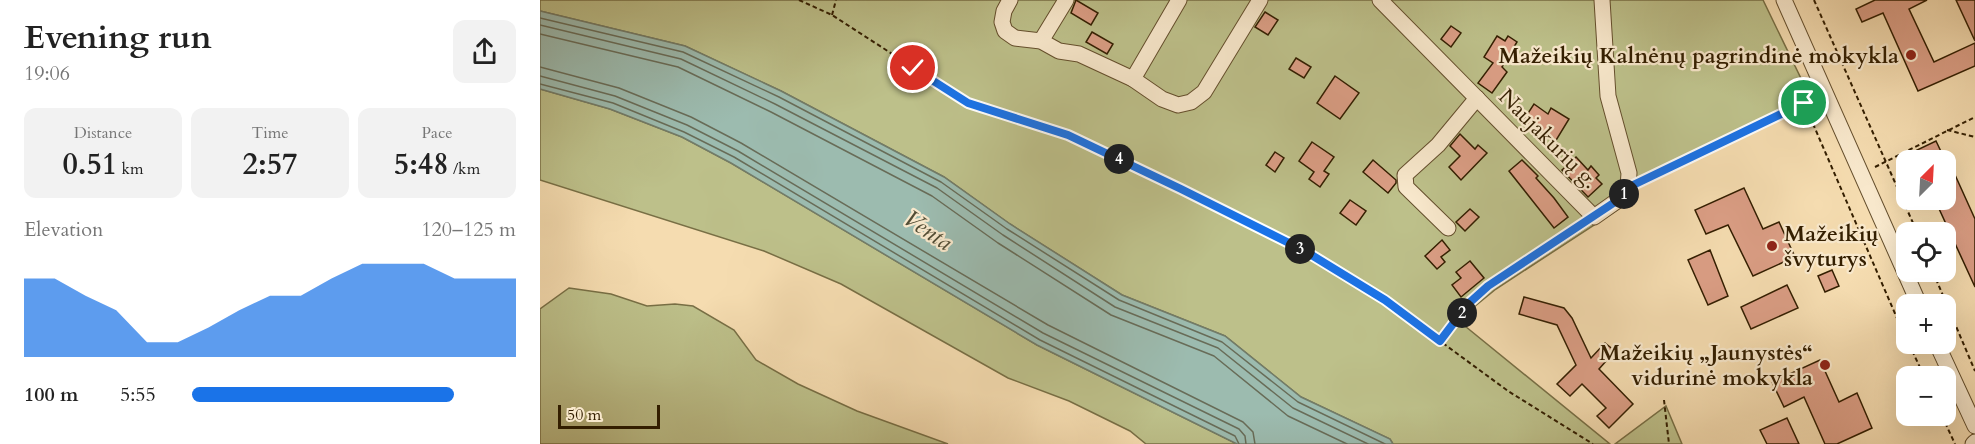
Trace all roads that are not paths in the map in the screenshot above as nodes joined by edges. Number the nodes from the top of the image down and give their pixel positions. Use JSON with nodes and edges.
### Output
{"nodes":[{"id":1,"x":1010,"y":0,"type":"edge"},
{"id":2,"x":1066,"y":0,"type":"edge"},
{"id":3,"x":1179,"y":0,"type":"edge"},
{"id":4,"x":1260,"y":0,"type":"edge"},
{"id":5,"x":1380,"y":0,"type":"edge"},
{"id":6,"x":1602,"y":0,"type":"edge"},
{"id":7,"x":1784,"y":0,"type":"edge"},
{"id":8,"x":1041,"y":41,"type":"junction"},
{"id":9,"x":1133,"y":79,"type":"junction"},
{"id":10,"x":1477,"y":98,"type":"junction"},
{"id":11,"x":1594,"y":217,"type":"junction"},
{"id":12,"x":1448,"y":228,"type":"dead end"},
{"id":13,"x":1915,"y":294,"type":"edge"},
{"id":14,"x":1473,"y":300,"type":"road end"},
{"id":15,"x":1942,"y":354,"type":"edge"},
{"id":16,"x":1975,"y":426,"type":"edge"}],
"edges":[{"from":1,"to":8,"type":"street"},
{"from":2,"to":8,"type":"street"},
{"from":3,"to":9,"type":"street"},
{"from":4,"to":9,"type":"street"},
{"from":5,"to":10,"type":"street","name":"Naujakurių g."},
{"from":6,"to":11,"type":"street","name":"Naujakurių g."},
{"from":7,"to":13,"type":"street"},
{"from":8,"to":9,"type":"street"},
{"from":10,"to":11,"type":"street","name":"Naujakurių g."},
{"from":10,"to":12,"type":"street"},
{"from":11,"to":14,"type":"lane"},
{"from":15,"to":16,"type":"street"}]}
